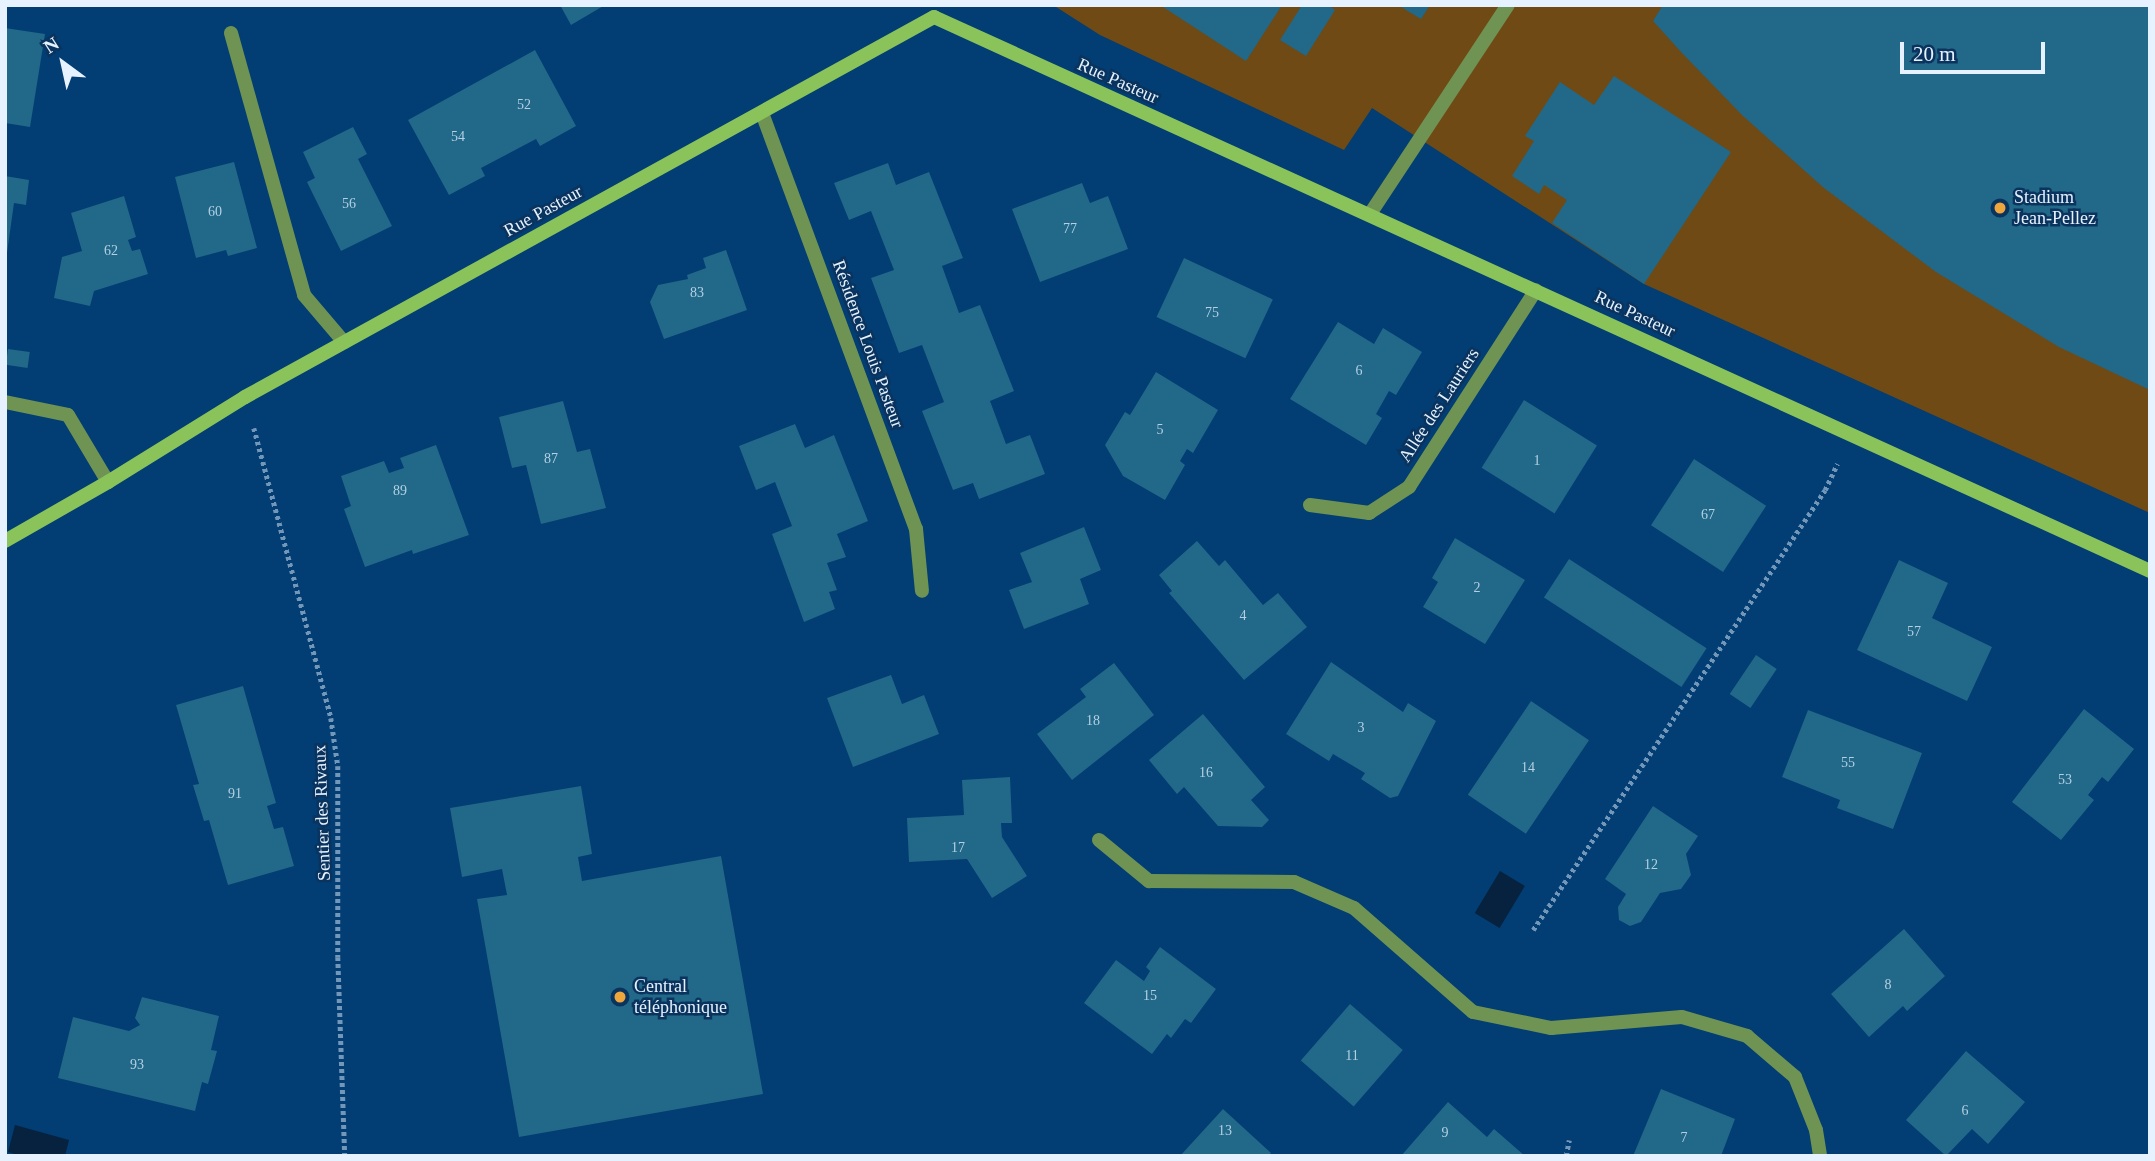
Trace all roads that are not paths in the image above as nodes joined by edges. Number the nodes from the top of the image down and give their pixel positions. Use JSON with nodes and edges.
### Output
{"nodes":[{"id":1,"x":1508,"y":5,"type":"edge"},
{"id":2,"x":931,"y":11,"type":"edge"},
{"id":3,"x":231,"y":33,"type":"dead end"},
{"id":4,"x":762,"y":113,"type":"junction"},
{"id":5,"x":1370,"y":214,"type":"junction"},
{"id":6,"x":1536,"y":290,"type":"junction"},
{"id":7,"x":344,"y":342,"type":"junction"},
{"id":8,"x":5,"y":402,"type":"edge"},
{"id":9,"x":108,"y":482,"type":"junction"},
{"id":10,"x":1310,"y":505,"type":"dead end"},
{"id":11,"x":5,"y":541,"type":"edge"},
{"id":12,"x":2150,"y":571,"type":"edge"},
{"id":13,"x":922,"y":591,"type":"dead end"},
{"id":14,"x":1099,"y":840,"type":"dead end"},
{"id":15,"x":1820,"y":1156,"type":"edge"}],
"edges":[{"from":1,"to":5,"type":"street"},
{"from":2,"to":4,"type":"main road","name":"Rue Pasteur"},
{"from":2,"to":5,"type":"main road","name":"Rue Pasteur"},
{"from":3,"to":7,"type":"street"},
{"from":4,"to":7,"type":"main road","name":"Rue Pasteur"},
{"from":4,"to":13,"type":"street","name":"Résidence Louis Pasteur"},
{"from":5,"to":6,"type":"main road","name":"Rue Pasteur"},
{"from":6,"to":10,"type":"street","name":"Allée des Lauriers"},
{"from":6,"to":12,"type":"main road","name":"Rue Pasteur"},
{"from":7,"to":9,"type":"main road","name":"Rue Pasteur"},
{"from":8,"to":9,"type":"street"},
{"from":9,"to":11,"type":"main road","name":"Rue Pasteur"},
{"from":14,"to":15,"type":"street"}]}
